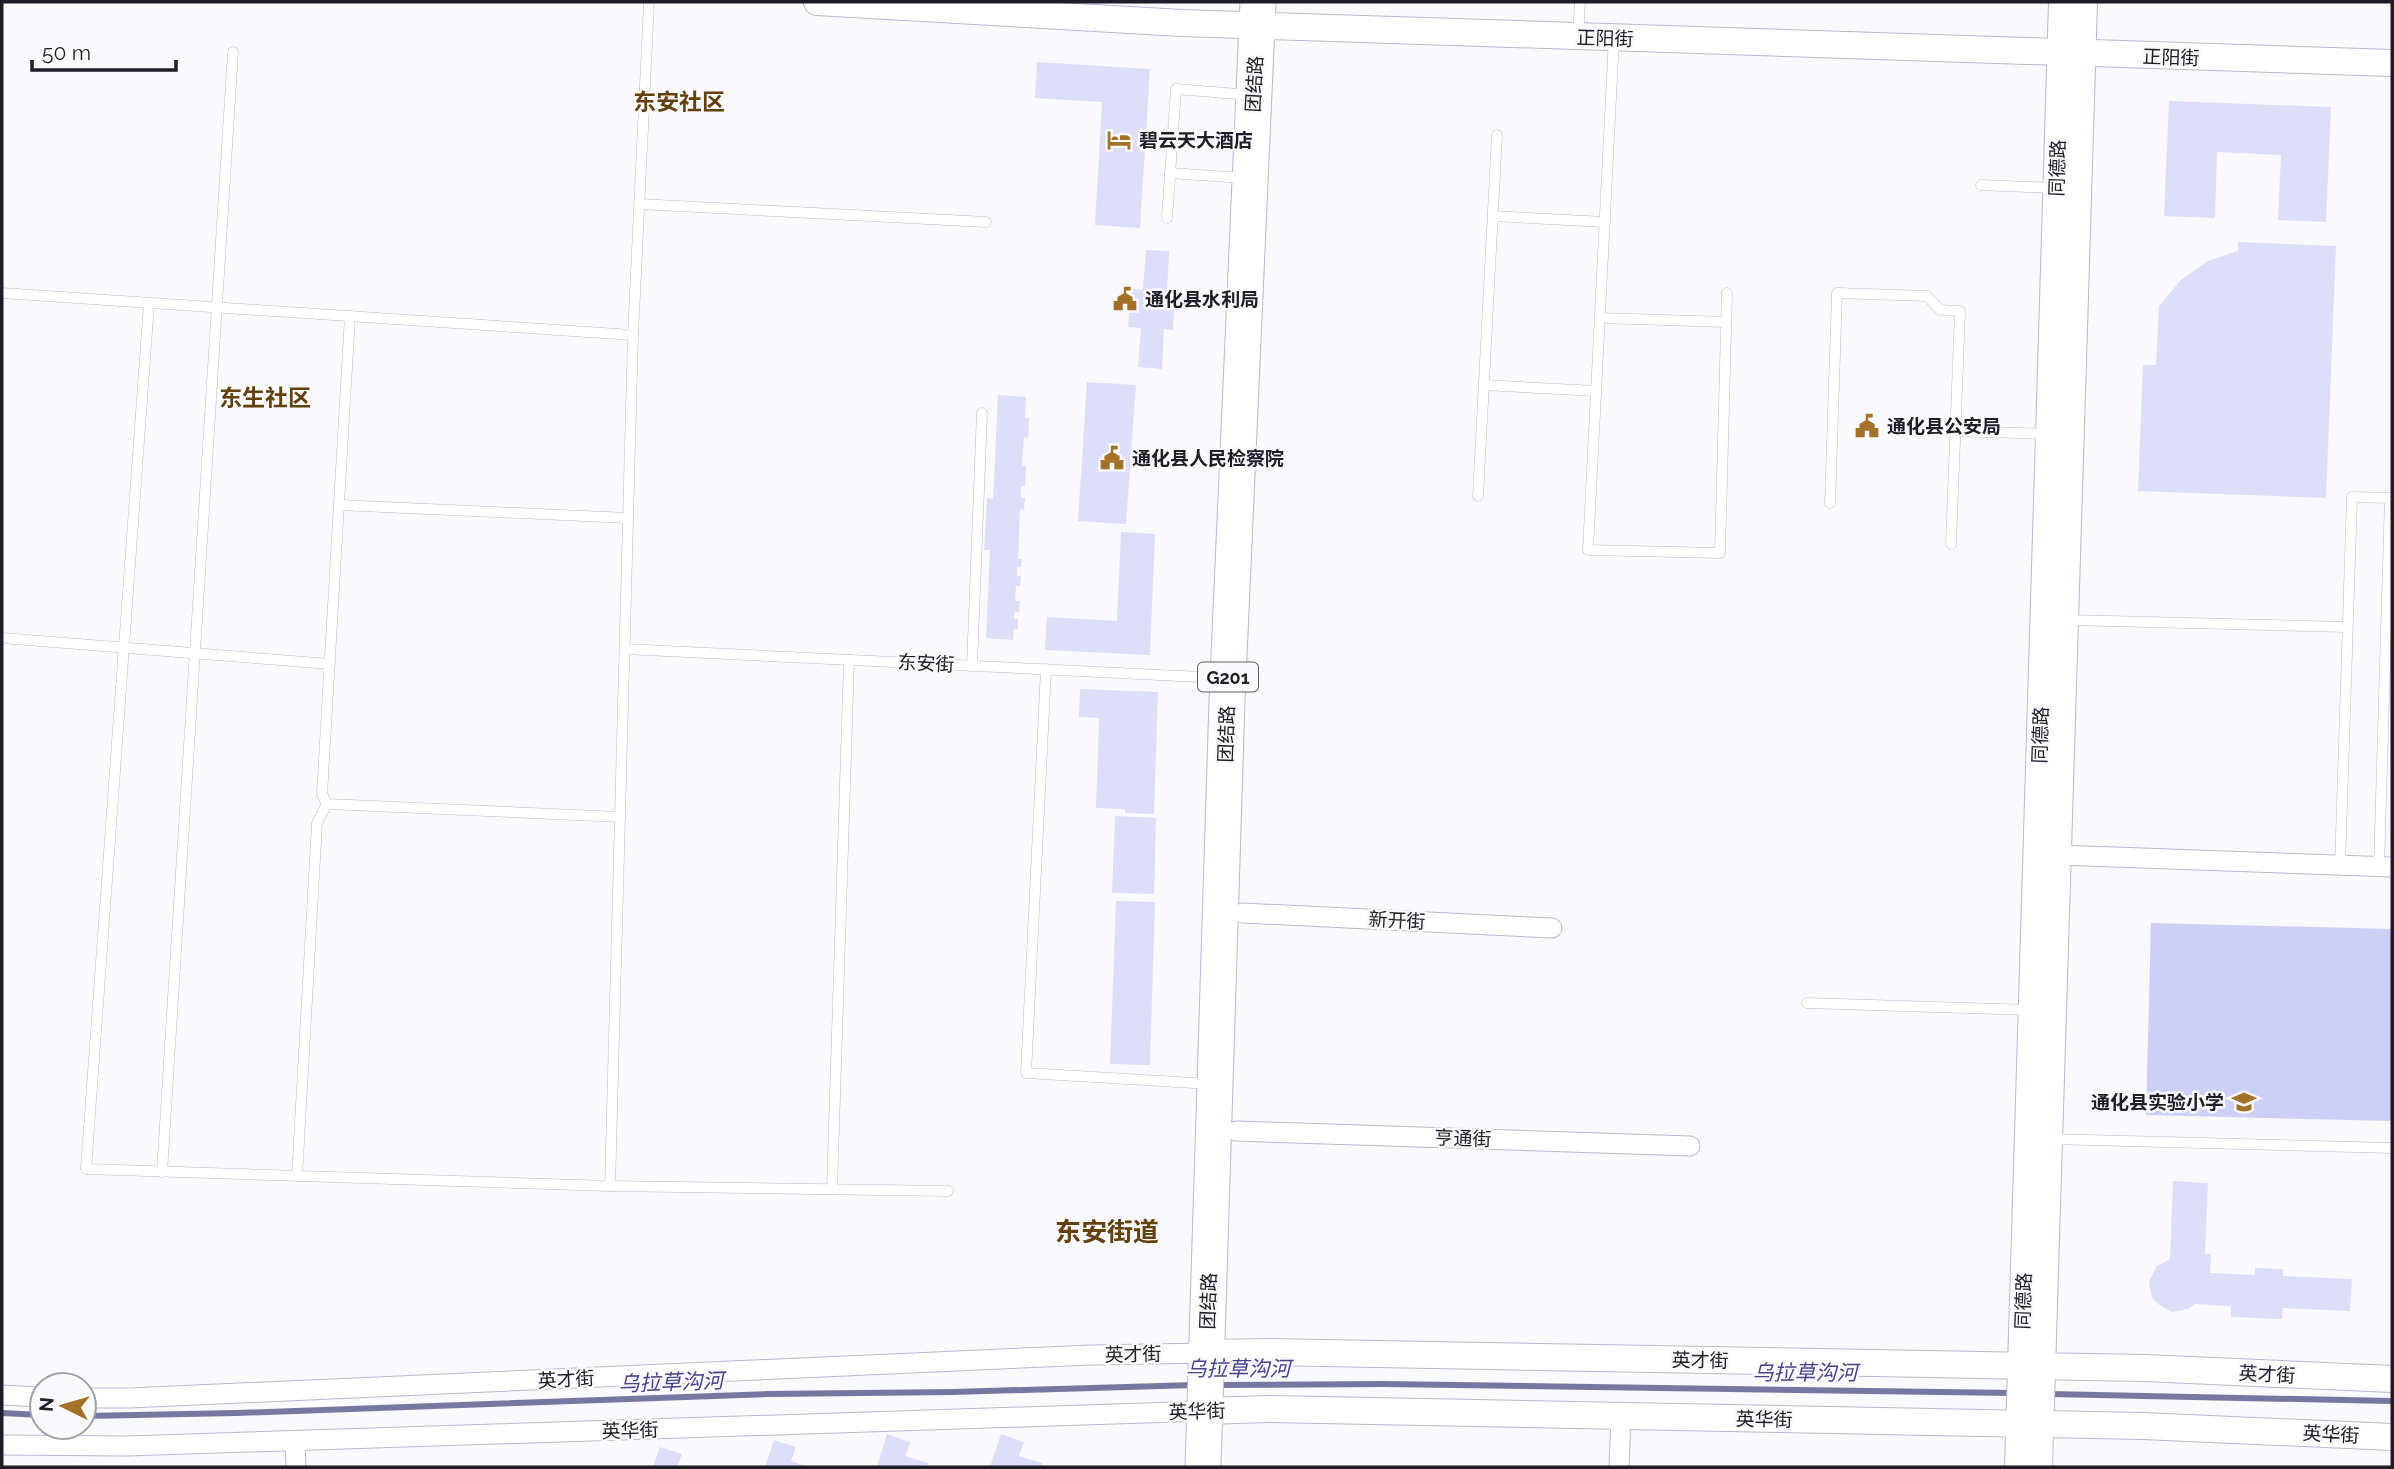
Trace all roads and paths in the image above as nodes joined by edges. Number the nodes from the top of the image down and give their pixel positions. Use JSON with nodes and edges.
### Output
{"nodes":[{"id":1,"x":649,"y":2,"type":"edge"},
{"id":2,"x":817,"y":2,"type":"edge"},
{"id":3,"x":1580,"y":2,"type":"edge"},
{"id":4,"x":2063,"y":2,"type":"edge"},
{"id":5,"x":2084,"y":2,"type":"edge"},
{"id":6,"x":1269,"y":14,"type":"edge"},
{"id":7,"x":1578,"y":37,"type":"junction"},
{"id":8,"x":1614,"y":38,"type":"junction"},
{"id":9,"x":233,"y":52,"type":"dead end"},
{"id":10,"x":2071,"y":54,"type":"junction"},
{"id":11,"x":2392,"y":63,"type":"edge"},
{"id":12,"x":1254,"y":95,"type":"junction"},
{"id":13,"x":1497,"y":135,"type":"dead end"},
{"id":14,"x":1170,"y":173,"type":"junction"},
{"id":15,"x":1250,"y":179,"type":"junction"},
{"id":16,"x":1981,"y":185,"type":"dead end"},
{"id":17,"x":2057,"y":188,"type":"junction"},
{"id":18,"x":639,"y":204,"type":"junction"},
{"id":19,"x":1493,"y":216,"type":"junction"},
{"id":20,"x":1167,"y":218,"type":"dead end"},
{"id":21,"x":986,"y":222,"type":"dead end"},
{"id":22,"x":1605,"y":222,"type":"junction"},
{"id":23,"x":2,"y":293,"type":"edge"},
{"id":24,"x":1727,"y":293,"type":"dead end"},
{"id":25,"x":149,"y":303,"type":"junction"},
{"id":26,"x":216,"y":308,"type":"junction"},
{"id":27,"x":350,"y":316,"type":"junction"},
{"id":28,"x":1600,"y":318,"type":"junction"},
{"id":29,"x":1727,"y":322,"type":"junction"},
{"id":30,"x":633,"y":335,"type":"junction"},
{"id":31,"x":1484,"y":385,"type":"junction"},
{"id":32,"x":1596,"y":391,"type":"junction"},
{"id":33,"x":982,"y":413,"type":"dead end"},
{"id":34,"x":1955,"y":431,"type":"junction"},
{"id":35,"x":2049,"y":434,"type":"junction"},
{"id":36,"x":1478,"y":496,"type":"dead end"},
{"id":37,"x":1830,"y":503,"type":"dead end"},
{"id":38,"x":339,"y":505,"type":"junction"},
{"id":39,"x":628,"y":518,"type":"junction"},
{"id":40,"x":1951,"y":544,"type":"dead end"},
{"id":41,"x":2065,"y":620,"type":"junction"},
{"id":42,"x":2347,"y":627,"type":"junction"},
{"id":43,"x":2,"y":638,"type":"edge"},
{"id":44,"x":124,"y":647,"type":"junction"},
{"id":45,"x":625,"y":649,"type":"junction"},
{"id":46,"x":195,"y":653,"type":"junction"},
{"id":47,"x":849,"y":660,"type":"junction"},
{"id":48,"x":330,"y":664,"type":"junction"},
{"id":49,"x":972,"y":666,"type":"junction"},
{"id":50,"x":1046,"y":669,"type":"junction"},
{"id":51,"x":1228,"y":678,"type":"junction"},
{"id":52,"x":327,"y":804,"type":"junction"},
{"id":53,"x":620,"y":817,"type":"junction"},
{"id":54,"x":2058,"y":855,"type":"junction"},
{"id":55,"x":2340,"y":866,"type":"junction"},
{"id":56,"x":2386,"y":867,"type":"edge"},
{"id":57,"x":1243,"y":912,"type":"junction"},
{"id":58,"x":1552,"y":928,"type":"dead end"},
{"id":59,"x":1807,"y":1003,"type":"dead end"},
{"id":60,"x":2032,"y":1010,"type":"junction"},
{"id":61,"x":1215,"y":1084,"type":"junction"},
{"id":62,"x":1236,"y":1131,"type":"junction"},
{"id":63,"x":2049,"y":1139,"type":"junction"},
{"id":64,"x":1690,"y":1146,"type":"dead end"},
{"id":65,"x":2392,"y":1149,"type":"edge"},
{"id":66,"x":162,"y":1172,"type":"junction"},
{"id":67,"x":297,"y":1176,"type":"junction"},
{"id":68,"x":610,"y":1186,"type":"junction"},
{"id":69,"x":832,"y":1189,"type":"junction"},
{"id":70,"x":948,"y":1191,"type":"dead end"},
{"id":71,"x":1218,"y":1353,"type":"junction"},
{"id":72,"x":2392,"y":1380,"type":"edge"},
{"id":73,"x":2031,"y":1394,"type":"junction"},
{"id":74,"x":2,"y":1395,"type":"edge"},
{"id":75,"x":28,"y":1396,"type":"edge"},
{"id":76,"x":98,"y":1398,"type":"edge"},
{"id":77,"x":1216,"y":1411,"type":"junction"},
{"id":78,"x":1620,"y":1416,"type":"junction"},
{"id":79,"x":2392,"y":1437,"type":"edge"},
{"id":80,"x":295,"y":1440,"type":"junction"},
{"id":81,"x":2,"y":1445,"type":"edge"},
{"id":82,"x":296,"y":1467,"type":"edge"},
{"id":83,"x":1203,"y":1467,"type":"edge"},
{"id":84,"x":1226,"y":1467,"type":"edge"},
{"id":85,"x":1619,"y":1467,"type":"edge"},
{"id":86,"x":2018,"y":1467,"type":"edge"},
{"id":87,"x":2039,"y":1467,"type":"edge"}],
"edges":[{"from":1,"to":18,"type":"lane"},
{"from":2,"to":6,"type":"street","name":"正阳街"},
{"from":3,"to":7,"type":"lane"},
{"from":4,"to":10,"type":"street","name":"同德路"},
{"from":5,"to":10,"type":"street","name":"同德路"},
{"from":6,"to":7,"type":"street","name":"正阳街"},
{"from":6,"to":12,"type":"highway","name":"团结路","number":"G201"},
{"from":6,"to":57,"type":"highway","name":"团结路","number":"G201"},
{"from":7,"to":8,"type":"street","name":"正阳街"},
{"from":8,"to":10,"type":"street","name":"正阳街"},
{"from":8,"to":22,"type":"lane"},
{"from":9,"to":26,"type":"lane"},
{"from":10,"to":11,"type":"street","name":"正阳街"},
{"from":10,"to":17,"type":"street","name":"同德路"},
{"from":10,"to":41,"type":"street","name":"同德路"},
{"from":12,"to":14,"type":"lane"},
{"from":12,"to":15,"type":"highway","name":"团结路","number":"G201"},
{"from":13,"to":19,"type":"lane"},
{"from":14,"to":15,"type":"lane"},
{"from":14,"to":20,"type":"lane"},
{"from":15,"to":51,"type":"highway","name":"团结路","number":"G201"},
{"from":16,"to":17,"type":"lane"},
{"from":17,"to":35,"type":"street","name":"同德路"},
{"from":18,"to":21,"type":"lane"},
{"from":18,"to":30,"type":"lane"},
{"from":19,"to":22,"type":"lane"},
{"from":19,"to":31,"type":"lane"},
{"from":22,"to":28,"type":"lane"},
{"from":23,"to":25,"type":"lane"},
{"from":24,"to":29,"type":"lane"},
{"from":25,"to":26,"type":"lane"},
{"from":25,"to":44,"type":"lane"},
{"from":26,"to":27,"type":"lane"},
{"from":26,"to":46,"type":"lane"},
{"from":27,"to":30,"type":"lane"},
{"from":27,"to":38,"type":"lane"},
{"from":28,"to":29,"type":"lane"},
{"from":28,"to":32,"type":"lane"},
{"from":29,"to":32,"type":"lane"},
{"from":30,"to":39,"type":"lane"},
{"from":31,"to":32,"type":"lane"},
{"from":31,"to":36,"type":"lane"},
{"from":33,"to":49,"type":"lane"},
{"from":34,"to":35,"type":"lane"},
{"from":34,"to":37,"type":"lane"},
{"from":34,"to":40,"type":"lane"},
{"from":35,"to":60,"type":"street","name":"同德路"},
{"from":38,"to":39,"type":"lane"},
{"from":38,"to":48,"type":"lane"},
{"from":39,"to":45,"type":"lane"},
{"from":41,"to":42,"type":"lane"},
{"from":41,"to":54,"type":"street","name":"同德路"},
{"from":42,"to":55,"type":"lane"},
{"from":42,"to":56,"type":"lane"},
{"from":43,"to":44,"type":"lane"},
{"from":44,"to":46,"type":"lane"},
{"from":44,"to":66,"type":"lane"},
{"from":45,"to":47,"type":"lane","name":"东安街"},
{"from":45,"to":53,"type":"lane"},
{"from":46,"to":48,"type":"lane"},
{"from":46,"to":66,"type":"lane"},
{"from":47,"to":49,"type":"lane","name":"东安街"},
{"from":47,"to":69,"type":"lane"},
{"from":48,"to":52,"type":"lane"},
{"from":49,"to":50,"type":"lane","name":"东安街"},
{"from":50,"to":51,"type":"lane","name":"东安街"},
{"from":50,"to":61,"type":"lane"},
{"from":51,"to":61,"type":"highway","name":"团结路","number":"G201"},
{"from":52,"to":53,"type":"lane"},
{"from":52,"to":67,"type":"lane"},
{"from":53,"to":68,"type":"lane"},
{"from":54,"to":55,"type":"street"},
{"from":54,"to":63,"type":"street","name":"同德路"},
{"from":55,"to":56,"type":"street"},
{"from":57,"to":58,"type":"street","name":"新开街"},
{"from":57,"to":62,"type":"highway","name":"团结路","number":"G201"},
{"from":59,"to":60,"type":"lane"},
{"from":60,"to":73,"type":"street","name":"同德路"},
{"from":61,"to":71,"type":"highway","name":"团结路","number":"G201"},
{"from":62,"to":64,"type":"street","name":"亨通街"},
{"from":62,"to":71,"type":"highway","name":"团结路","number":"G201"},
{"from":63,"to":65,"type":"lane"},
{"from":63,"to":73,"type":"street","name":"同德路"},
{"from":66,"to":67,"type":"lane"},
{"from":67,"to":68,"type":"lane"},
{"from":68,"to":69,"type":"lane"},
{"from":69,"to":70,"type":"lane"},
{"from":71,"to":73,"type":"street","name":"英才街"},
{"from":71,"to":76,"type":"street","name":"英才街"},
{"from":71,"to":77,"type":"highway","name":"团结路","number":"G201"},
{"from":72,"to":73,"type":"street","name":"英才街"},
{"from":73,"to":78,"type":"street","name":"英华街"},
{"from":73,"to":79,"type":"street","name":"英华街"},
{"from":73,"to":86,"type":"street","name":"同德路"},
{"from":73,"to":87,"type":"street","name":"同德路"},
{"from":74,"to":75,"type":"street"},
{"from":77,"to":78,"type":"street","name":"英华街"},
{"from":77,"to":80,"type":"street","name":"英华街"},
{"from":77,"to":83,"type":"highway","name":"团结路","number":"G201"},
{"from":77,"to":84,"type":"highway","name":"团结路","number":"G201"},
{"from":78,"to":85,"type":"street"},
{"from":80,"to":81,"type":"street","name":"英华街"},
{"from":80,"to":82,"type":"street"}]}
